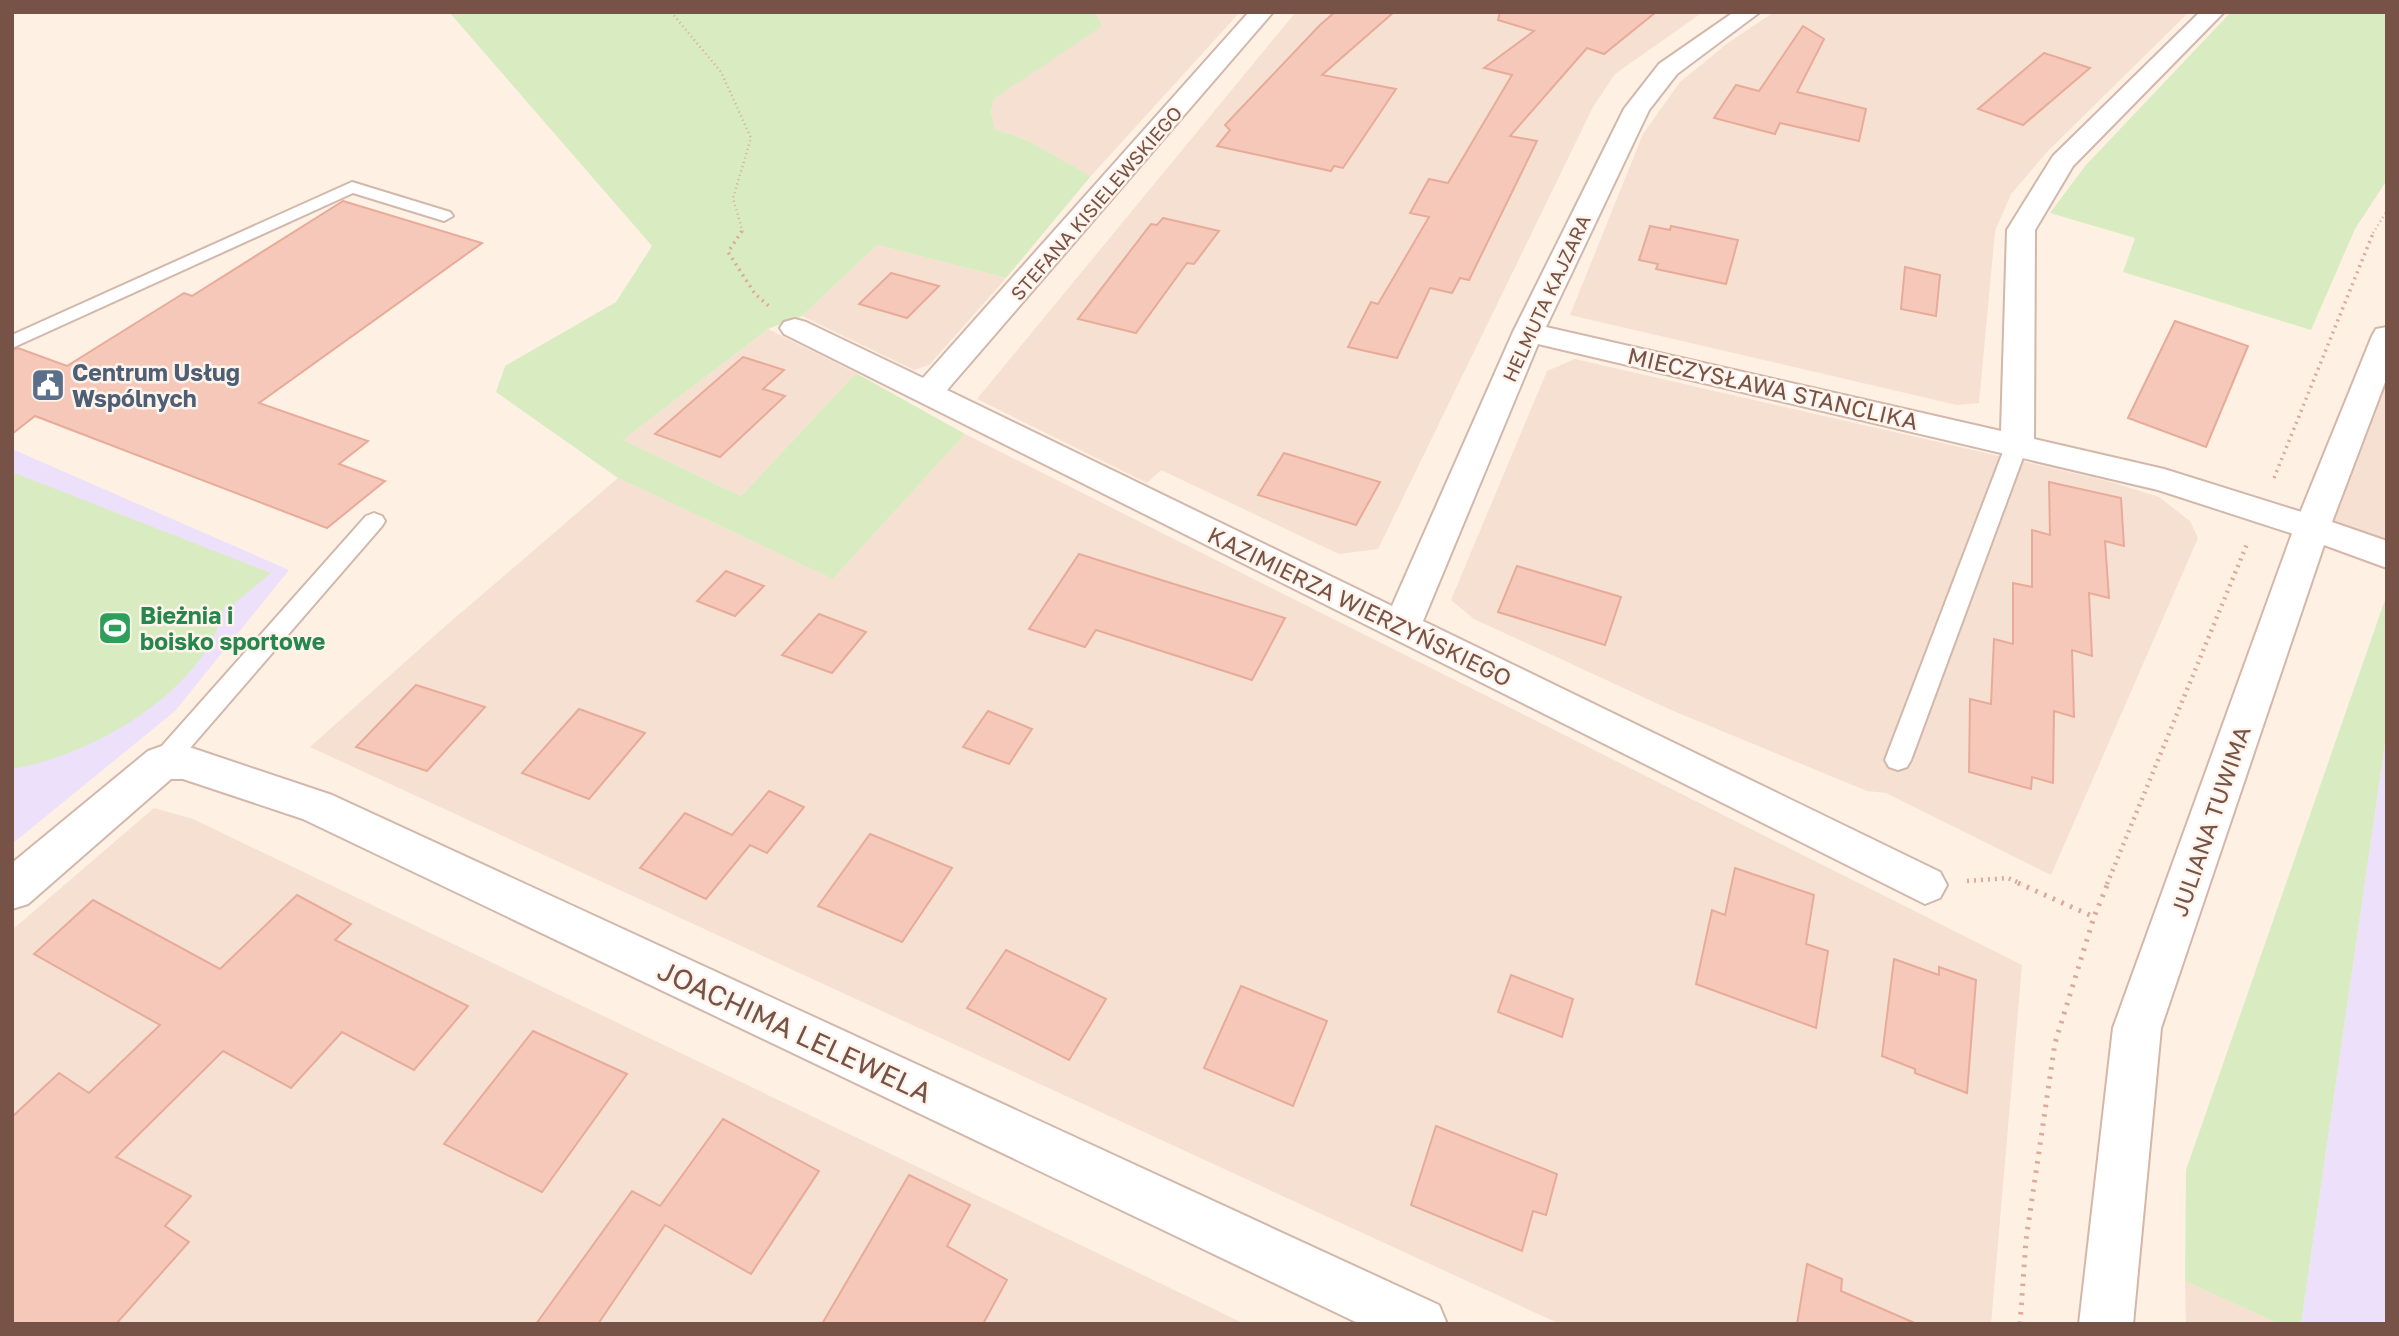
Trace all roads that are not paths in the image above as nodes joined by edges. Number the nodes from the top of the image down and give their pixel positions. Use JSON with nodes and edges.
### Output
{"nodes":[{"id":1,"x":1262,"y":12,"type":"edge"},
{"id":2,"x":1749,"y":12,"type":"edge"},
{"id":3,"x":2213,"y":12,"type":"edge"},
{"id":4,"x":444,"y":216,"type":"dead end"},
{"id":5,"x":795,"y":328,"type":"road end"},
{"id":6,"x":1528,"y":332,"type":"junction"},
{"id":7,"x":2387,"y":336,"type":"edge"},
{"id":8,"x":12,"y":342,"type":"edge"},
{"id":9,"x":928,"y":392,"type":"junction"},
{"id":10,"x":2017,"y":444,"type":"junction"},
{"id":11,"x":374,"y":521,"type":"dead end"},
{"id":12,"x":2312,"y":528,"type":"junction"},
{"id":13,"x":2387,"y":555,"type":"edge"},
{"id":14,"x":1402,"y":627,"type":"junction"},
{"id":15,"x":1898,"y":760,"type":"dead end"},
{"id":16,"x":162,"y":763,"type":"junction"},
{"id":17,"x":1924,"y":885,"type":"road end"},
{"id":18,"x":12,"y":890,"type":"edge"},
{"id":19,"x":1420,"y":1324,"type":"edge"},
{"id":20,"x":2106,"y":1324,"type":"edge"}],
"edges":[{"from":1,"to":9,"type":"street","name":"STEFANA KISIELEWSKIEGO"},
{"from":2,"to":6,"type":"street","name":"HELMUTA KAJZARA"},
{"from":3,"to":10,"type":"street"},
{"from":4,"to":8,"type":"lane"},
{"from":5,"to":9,"type":"street","name":"KAZIMIERZA WIERZYŃSKIEGO"},
{"from":6,"to":10,"type":"street","name":"MIECZYSŁAWA STANCLIKA"},
{"from":6,"to":14,"type":"street","name":"HELMUTA KAJZARA"},
{"from":7,"to":12,"type":"street","name":"JULIANA TUWIMA"},
{"from":9,"to":14,"type":"street","name":"KAZIMIERZA WIERZYŃSKIEGO"},
{"from":10,"to":12,"type":"street","name":"MIECZYSŁAWA STANCLIKA"},
{"from":10,"to":15,"type":"lane"},
{"from":11,"to":16,"type":"lane"},
{"from":12,"to":13,"type":"street","name":"MIECZYSŁAWA STANCLIKA"},
{"from":12,"to":20,"type":"street","name":"JULIANA TUWIMA"},
{"from":14,"to":17,"type":"street","name":"KAZIMIERZA WIERZYŃSKIEGO"},
{"from":16,"to":18,"type":"street"},
{"from":16,"to":19,"type":"street","name":"JOACHIMA LELEWELA"}]}
